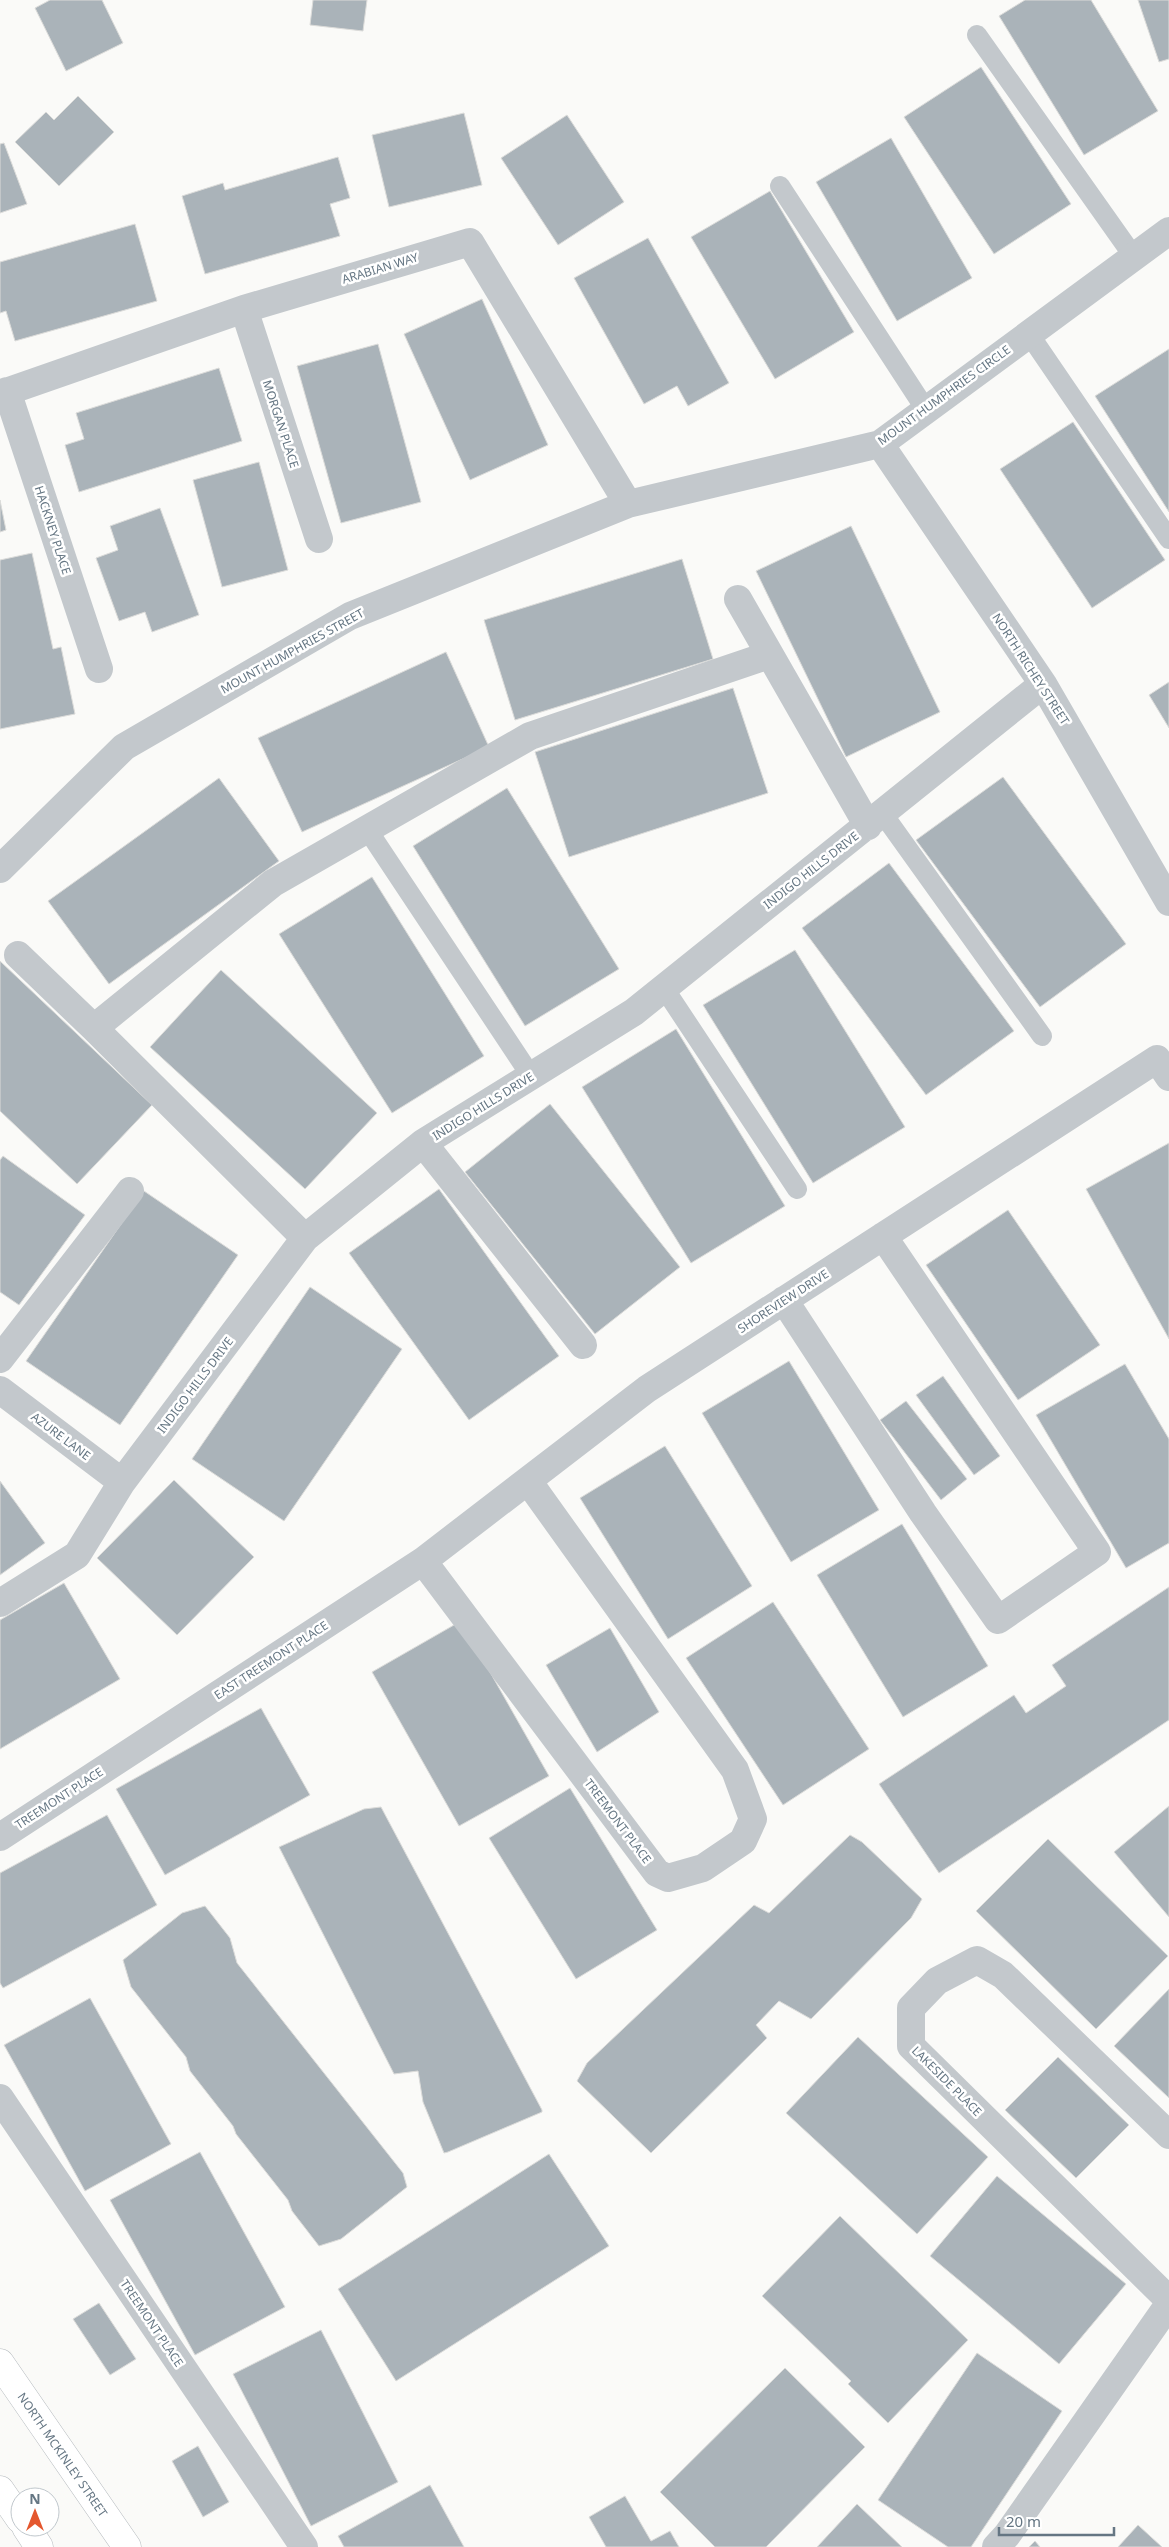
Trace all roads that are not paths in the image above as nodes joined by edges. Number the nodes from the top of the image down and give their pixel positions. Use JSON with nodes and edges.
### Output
{"nodes":[{"id":1,"x":977,"y":35,"type":"dead end"},
{"id":2,"x":780,"y":186,"type":"dead end"},
{"id":3,"x":1169,"y":231,"type":"edge"},
{"id":4,"x":1134,"y":257,"type":"junction"},
{"id":5,"x":244,"y":309,"type":"junction"},
{"id":6,"x":1028,"y":334,"type":"junction"},
{"id":7,"x":4,"y":393,"type":"edge"},
{"id":8,"x":926,"y":410,"type":"junction"},
{"id":9,"x":880,"y":444,"type":"junction"},
{"id":10,"x":628,"y":504,"type":"junction"},
{"id":11,"x":319,"y":538,"type":"dead end"},
{"id":12,"x":1169,"y":539,"type":"edge"},
{"id":13,"x":738,"y":599,"type":"dead end"},
{"id":14,"x":769,"y":655,"type":"junction"},
{"id":15,"x":98,"y":669,"type":"dead end"},
{"id":16,"x":1043,"y":684,"type":"junction"},
{"id":17,"x":875,"y":820,"type":"junction"},
{"id":18,"x":367,"y":829,"type":"junction"},
{"id":19,"x":0,"y":869,"type":"edge"},
{"id":20,"x":1169,"y":902,"type":"edge"},
{"id":21,"x":18,"y":955,"type":"dead end"},
{"id":22,"x":664,"y":988,"type":"junction"},
{"id":23,"x":94,"y":1028,"type":"junction"},
{"id":24,"x":1042,"y":1036,"type":"dead end"},
{"id":25,"x":1163,"y":1068,"type":"edge"},
{"id":26,"x":531,"y":1076,"type":"junction"},
{"id":27,"x":423,"y":1143,"type":"junction"},
{"id":28,"x":797,"y":1189,"type":"dead end"},
{"id":29,"x":130,"y":1191,"type":"dead end"},
{"id":30,"x":882,"y":1236,"type":"junction"},
{"id":31,"x":305,"y":1238,"type":"junction"},
{"id":32,"x":784,"y":1300,"type":"junction"},
{"id":33,"x":583,"y":1346,"type":"dead end"},
{"id":34,"x":0,"y":1359,"type":"edge"},
{"id":35,"x":0,"y":1390,"type":"edge"},
{"id":36,"x":528,"y":1481,"type":"junction"},
{"id":37,"x":122,"y":1482,"type":"junction"},
{"id":38,"x":423,"y":1561,"type":"junction"},
{"id":39,"x":0,"y":1603,"type":"edge"},
{"id":40,"x":118,"y":1759,"type":"joint"},
{"id":41,"x":0,"y":1837,"type":"edge"},
{"id":42,"x":0,"y":2098,"type":"edge"},
{"id":43,"x":1169,"y":2135,"type":"edge"},
{"id":44,"x":1169,"y":2300,"type":"edge"},
{"id":45,"x":1169,"y":2304,"type":"edge"},
{"id":46,"x":0,"y":2363,"type":"edge"},
{"id":47,"x":0,"y":2490,"type":"edge"},
{"id":48,"x":10,"y":2504,"type":"edge"},
{"id":49,"x":127,"y":2547,"type":"edge"},
{"id":50,"x":304,"y":2547,"type":"edge"},
{"id":51,"x":996,"y":2547,"type":"edge"}],
"edges":[{"from":1,"to":4,"type":"lane"},
{"from":2,"to":8,"type":"lane"},
{"from":3,"to":4,"type":"street","name":"MOUNT HUMPHRIES CIRCLE"},
{"from":4,"to":6,"type":"street","name":"MOUNT HUMPHRIES CIRCLE"},
{"from":5,"to":7,"type":"street","name":"ARABIAN WAY"},
{"from":5,"to":10,"type":"street","name":"ARABIAN WAY"},
{"from":5,"to":11,"type":"street","name":"MORGAN PLACE"},
{"from":6,"to":8,"type":"street","name":"MOUNT HUMPHRIES CIRCLE"},
{"from":6,"to":12,"type":"lane"},
{"from":7,"to":15,"type":"street","name":"HACKNEY PLACE"},
{"from":8,"to":9,"type":"street","name":"MOUNT HUMPHRIES CIRCLE"},
{"from":9,"to":10,"type":"street","name":"MOUNT HUMPHRIES CIRCLE"},
{"from":9,"to":16,"type":"street","name":"NORTH RICHEY STREET"},
{"from":10,"to":19,"type":"street","name":"MOUNT HUMPHRIES STREET"},
{"from":13,"to":14,"type":"street"},
{"from":14,"to":17,"type":"street"},
{"from":14,"to":18,"type":"street"},
{"from":16,"to":17,"type":"street","name":"INDIGO HILLS DRIVE"},
{"from":16,"to":20,"type":"street","name":"NORTH RICHEY STREET"},
{"from":17,"to":22,"type":"street","name":"INDIGO HILLS DRIVE"},
{"from":17,"to":24,"type":"lane"},
{"from":18,"to":23,"type":"street"},
{"from":18,"to":26,"type":"lane"},
{"from":21,"to":23,"type":"street"},
{"from":22,"to":26,"type":"street","name":"INDIGO HILLS DRIVE"},
{"from":22,"to":28,"type":"lane"},
{"from":23,"to":31,"type":"street"},
{"from":25,"to":30,"type":"street","name":"SHOREVIEW DRIVE"},
{"from":26,"to":27,"type":"street","name":"INDIGO HILLS DRIVE"},
{"from":27,"to":31,"type":"street","name":"INDIGO HILLS DRIVE"},
{"from":27,"to":33,"type":"street"},
{"from":29,"to":34,"type":"street"},
{"from":30,"to":32,"type":"street","name":"SHOREVIEW DRIVE"},
{"from":30,"to":32,"type":"street"},
{"from":31,"to":37,"type":"street","name":"INDIGO HILLS DRIVE"},
{"from":32,"to":36,"type":"street","name":"SHOREVIEW DRIVE"},
{"from":35,"to":37,"type":"street","name":"AZURE LANE"},
{"from":36,"to":38,"type":"street","name":"SHOREVIEW DRIVE"},
{"from":36,"to":38,"type":"street","name":"TREEMONT PLACE"},
{"from":37,"to":39,"type":"street","name":"INDIGO HILLS DRIVE"},
{"from":38,"to":40,"type":"street","name":"EAST TREEMONT PLACE"},
{"from":40,"to":41,"type":"street","name":"TREEMONT PLACE"},
{"from":42,"to":50,"type":"street","name":"TREEMONT PLACE"},
{"from":43,"to":44,"type":"street","name":"LAKESIDE PLACE"},
{"from":45,"to":51,"type":"street"},
{"from":46,"to":49,"type":"main road","name":"NORTH MCKINLEY STREET"},
{"from":47,"to":48,"type":"main road"}]}
